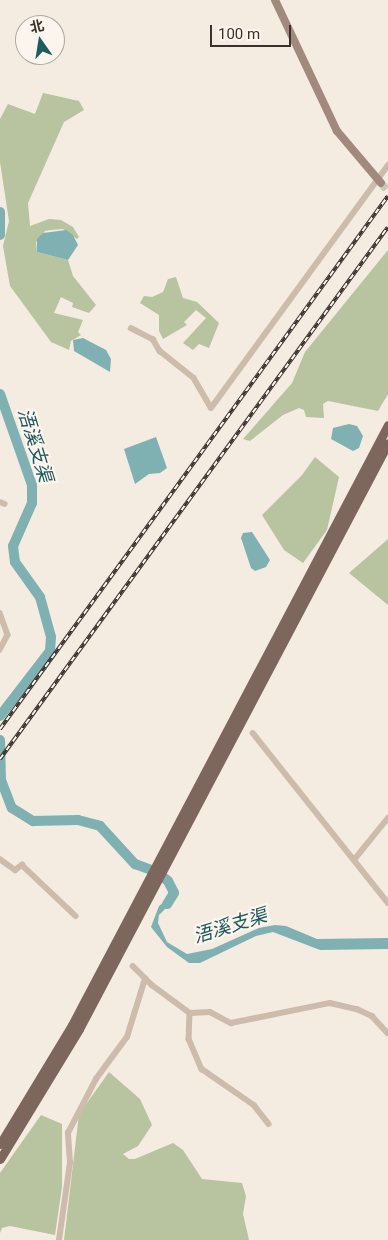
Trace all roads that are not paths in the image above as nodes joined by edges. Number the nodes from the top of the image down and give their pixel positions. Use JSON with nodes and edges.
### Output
{"nodes":[{"id":1,"x":275,"y":0,"type":"edge"},
{"id":2,"x":388,"y":165,"type":"edge"},
{"id":3,"x":379,"y":181,"type":"junction"},
{"id":4,"x":131,"y":328,"type":"dead end"},
{"id":5,"x":388,"y":425,"type":"edge"},
{"id":6,"x":388,"y":443,"type":"edge"},
{"id":7,"x":0,"y":613,"type":"edge"},
{"id":8,"x":0,"y":650,"type":"edge"},
{"id":9,"x":253,"y":733,"type":"dead end"},
{"id":10,"x":388,"y":818,"type":"edge"},
{"id":11,"x":0,"y":859,"type":"edge"},
{"id":12,"x":164,"y":859,"type":"junction"},
{"id":13,"x":354,"y":860,"type":"junction"},
{"id":14,"x":150,"y":887,"type":"junction"},
{"id":15,"x":388,"y":903,"type":"edge"},
{"id":16,"x":76,"y":916,"type":"dead end"},
{"id":17,"x":133,"y":966,"type":"dead end"},
{"id":18,"x":145,"y":979,"type":"junction"},
{"id":19,"x":190,"y":1013,"type":"junction"},
{"id":20,"x":388,"y":1033,"type":"edge"},
{"id":21,"x":269,"y":1124,"type":"dead end"},
{"id":22,"x":0,"y":1144,"type":"edge"},
{"id":23,"x":0,"y":1159,"type":"edge"},
{"id":24,"x":59,"y":1240,"type":"edge"}],
"edges":[{"from":1,"to":3,"type":"street"},
{"from":2,"to":3,"type":"street"},
{"from":3,"to":4,"type":"street"},
{"from":5,"to":12,"type":"main road"},
{"from":6,"to":12,"type":"main road"},
{"from":7,"to":8,"type":"street"},
{"from":9,"to":13,"type":"street"},
{"from":10,"to":13,"type":"street"},
{"from":11,"to":16,"type":"street"},
{"from":12,"to":14,"type":"main road"},
{"from":13,"to":15,"type":"street"},
{"from":14,"to":22,"type":"main road"},
{"from":14,"to":23,"type":"main road"},
{"from":17,"to":18,"type":"street"},
{"from":18,"to":19,"type":"street"},
{"from":18,"to":24,"type":"street"},
{"from":19,"to":20,"type":"street"},
{"from":19,"to":21,"type":"street"}]}
